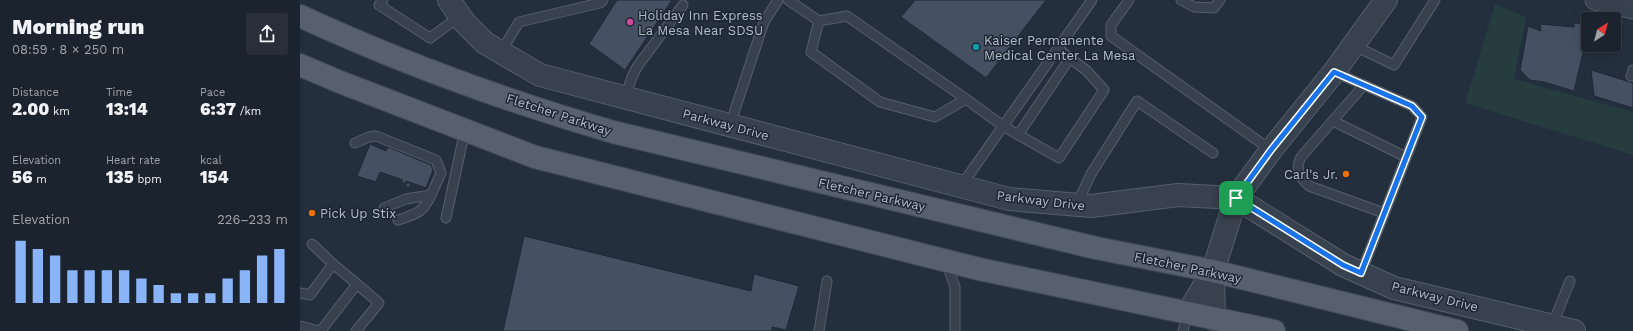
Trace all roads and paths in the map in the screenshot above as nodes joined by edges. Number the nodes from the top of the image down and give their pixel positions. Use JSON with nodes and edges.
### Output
{"nodes":[{"id":1,"x":383,"y":0,"type":"edge"},
{"id":2,"x":603,"y":0,"type":"edge"},
{"id":3,"x":778,"y":0,"type":"edge"},
{"id":4,"x":788,"y":0,"type":"edge"},
{"id":5,"x":1092,"y":0,"type":"edge"},
{"id":6,"x":1129,"y":0,"type":"edge"},
{"id":7,"x":1181,"y":0,"type":"edge"},
{"id":8,"x":1220,"y":0,"type":"edge"},
{"id":9,"x":1386,"y":0,"type":"edge"},
{"id":10,"x":1435,"y":0,"type":"edge"},
{"id":11,"x":1595,"y":0,"type":"edge"},
{"id":12,"x":683,"y":5,"type":"dead end"},
{"id":13,"x":455,"y":8,"type":"edge"},
{"id":14,"x":1633,"y":9,"type":"edge"},
{"id":15,"x":300,"y":16,"type":"edge"},
{"id":16,"x":819,"y":21,"type":"junction"},
{"id":17,"x":1353,"y":45,"type":"junction"},
{"id":18,"x":1058,"y":49,"type":"junction"},
{"id":19,"x":501,"y":52,"type":"junction"},
{"id":20,"x":1070,"y":58,"type":"junction"},
{"id":21,"x":300,"y":65,"type":"edge"},
{"id":22,"x":1334,"y":72,"type":"junction"},
{"id":23,"x":1364,"y":85,"type":"junction"},
{"id":24,"x":625,"y":97,"type":"junction"},
{"id":25,"x":966,"y":99,"type":"junction"},
{"id":26,"x":1333,"y":121,"type":"junction"},
{"id":27,"x":730,"y":125,"type":"junction"},
{"id":28,"x":1003,"y":126,"type":"junction"},
{"id":29,"x":465,"y":130,"type":"junction"},
{"id":30,"x":1018,"y":135,"type":"junction"},
{"id":31,"x":355,"y":143,"type":"dead end"},
{"id":32,"x":1271,"y":150,"type":"junction"},
{"id":33,"x":1213,"y":153,"type":"dead end"},
{"id":34,"x":1406,"y":157,"type":"junction"},
{"id":35,"x":961,"y":186,"type":"junction"},
{"id":36,"x":431,"y":195,"type":"junction"},
{"id":37,"x":1236,"y":198,"type":"junction"},
{"id":38,"x":1077,"y":204,"type":"junction"},
{"id":39,"x":384,"y":208,"type":"dead end"},
{"id":40,"x":1384,"y":213,"type":"junction"},
{"id":41,"x":446,"y":218,"type":"dead end"},
{"id":42,"x":398,"y":220,"type":"dead end"},
{"id":43,"x":312,"y":244,"type":"dead end"},
{"id":44,"x":946,"y":260,"type":"junction"},
{"id":45,"x":333,"y":264,"type":"junction"},
{"id":46,"x":1213,"y":271,"type":"junction"},
{"id":47,"x":1361,"y":273,"type":"junction"},
{"id":48,"x":827,"y":281,"type":"dead end"},
{"id":49,"x":1570,"y":281,"type":"dead end"},
{"id":50,"x":357,"y":284,"type":"junction"},
{"id":51,"x":300,"y":293,"type":"edge"},
{"id":52,"x":1186,"y":322,"type":"edge"},
{"id":53,"x":1212,"y":325,"type":"edge"},
{"id":54,"x":300,"y":326,"type":"edge"},
{"id":55,"x":1552,"y":326,"type":"junction"},
{"id":56,"x":356,"y":331,"type":"edge"},
{"id":57,"x":818,"y":331,"type":"edge"},
{"id":58,"x":955,"y":331,"type":"edge"},
{"id":59,"x":1274,"y":331,"type":"edge"},
{"id":60,"x":1457,"y":331,"type":"edge"},
{"id":61,"x":1574,"y":331,"type":"edge"}],
"edges":[{"from":1,"to":13,"type":"lane"},
{"from":2,"to":19,"type":"lane"},
{"from":3,"to":27,"type":"lane"},
{"from":4,"to":16,"type":"lane"},
{"from":5,"to":18,"type":"lane"},
{"from":6,"to":32,"type":"lane"},
{"from":7,"to":8,"type":"lane"},
{"from":9,"to":17,"type":"street"},
{"from":10,"to":17,"type":"lane"},
{"from":11,"to":14,"type":"street"},
{"from":12,"to":24,"type":"lane"},
{"from":13,"to":19,"type":"street","name":"Parkway Drive"},
{"from":15,"to":46,"type":"main road","name":"Fletcher Parkway"},
{"from":16,"to":25,"type":"lane"},
{"from":16,"to":25,"type":"lane"},
{"from":17,"to":22,"type":"street"},
{"from":18,"to":20,"type":"lane"},
{"from":18,"to":28,"type":"lane"},
{"from":19,"to":24,"type":"street","name":"Parkway Drive"},
{"from":20,"to":30,"type":"lane"},
{"from":20,"to":30,"type":"lane"},
{"from":21,"to":29,"type":"main road"},
{"from":22,"to":23,"type":"lane"},
{"from":22,"to":32,"type":"street"},
{"from":23,"to":26,"type":"lane"},
{"from":23,"to":34,"type":"lane"},
{"from":24,"to":27,"type":"street","name":"Parkway Drive"},
{"from":25,"to":28,"type":"lane"},
{"from":26,"to":34,"type":"lane"},
{"from":26,"to":40,"type":"lane"},
{"from":27,"to":35,"type":"street","name":"Parkway Drive"},
{"from":28,"to":30,"type":"lane"},
{"from":28,"to":35,"type":"lane"},
{"from":29,"to":41,"type":"lane"},
{"from":29,"to":44,"type":"main road"},
{"from":31,"to":36,"type":"lane"},
{"from":32,"to":37,"type":"street"},
{"from":33,"to":38,"type":"lane"},
{"from":34,"to":40,"type":"lane"},
{"from":35,"to":38,"type":"street","name":"Parkway Drive"},
{"from":36,"to":39,"type":"lane"},
{"from":36,"to":42,"type":"lane"},
{"from":37,"to":38,"type":"street","name":"Parkway Drive"},
{"from":37,"to":46,"type":"street"},
{"from":37,"to":47,"type":"street","name":"Parkway Drive"},
{"from":40,"to":47,"type":"lane"},
{"from":43,"to":45,"type":"lane"},
{"from":44,"to":52,"type":"main road"},
{"from":44,"to":58,"type":"lane"},
{"from":45,"to":50,"type":"lane"},
{"from":45,"to":51,"type":"lane"},
{"from":46,"to":52,"type":"street"},
{"from":46,"to":53,"type":"street"},
{"from":46,"to":60,"type":"main road","name":"Fletcher Parkway"},
{"from":47,"to":55,"type":"street","name":"Parkway Drive"},
{"from":48,"to":57,"type":"lane"},
{"from":49,"to":55,"type":"lane"},
{"from":50,"to":54,"type":"lane"},
{"from":50,"to":56,"type":"lane"},
{"from":52,"to":53,"type":"main road"},
{"from":53,"to":59,"type":"main road"},
{"from":55,"to":61,"type":"street","name":"Parkway Drive"}]}
